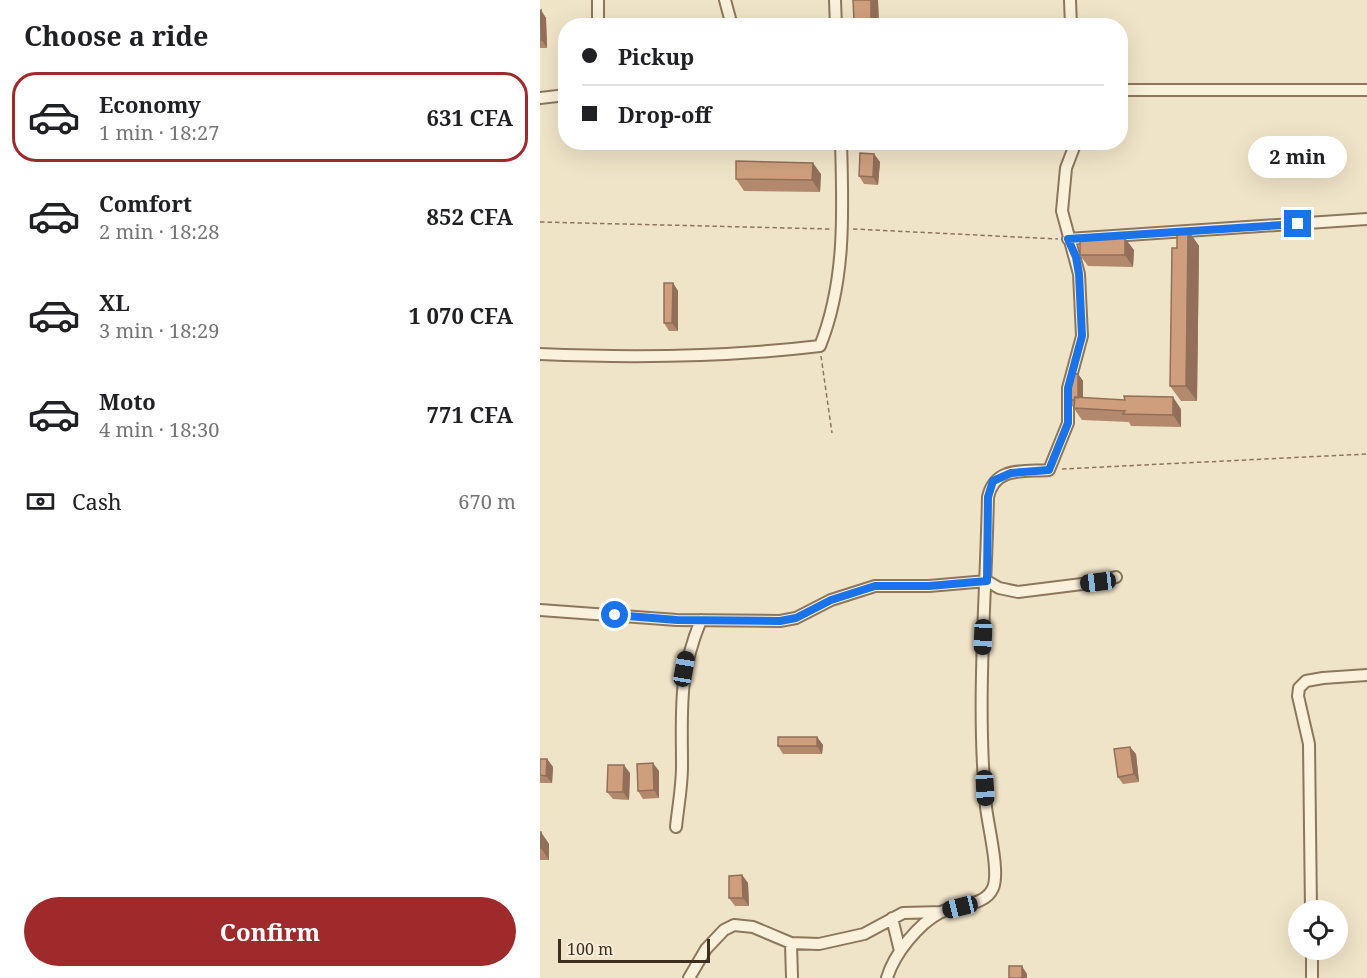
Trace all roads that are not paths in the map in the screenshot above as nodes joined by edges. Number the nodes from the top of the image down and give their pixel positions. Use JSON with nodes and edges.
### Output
{"nodes":[{"id":1,"x":598,"y":0,"type":"edge"},
{"id":2,"x":725,"y":0,"type":"edge"},
{"id":3,"x":835,"y":0,"type":"edge"},
{"id":4,"x":1070,"y":0,"type":"edge"},
{"id":5,"x":598,"y":18,"type":"edge"},
{"id":6,"x":730,"y":18,"type":"edge"},
{"id":7,"x":836,"y":18,"type":"edge"},
{"id":8,"x":1071,"y":18,"type":"edge"},
{"id":9,"x":1128,"y":90,"type":"edge"},
{"id":10,"x":1367,"y":90,"type":"edge"},
{"id":11,"x":558,"y":96,"type":"edge"},
{"id":12,"x":540,"y":98,"type":"edge"},
{"id":13,"x":841,"y":150,"type":"edge"},
{"id":14,"x":1073,"y":150,"type":"edge"},
{"id":15,"x":1367,"y":219,"type":"edge"},
{"id":16,"x":1068,"y":239,"type":"junction"},
{"id":17,"x":540,"y":354,"type":"edge"},
{"id":18,"x":1116,"y":577,"type":"dead end"},
{"id":19,"x":987,"y":581,"type":"junction"},
{"id":20,"x":540,"y":610,"type":"edge"},
{"id":21,"x":700,"y":620,"type":"junction"},
{"id":22,"x":1367,"y":675,"type":"edge"},
{"id":23,"x":676,"y":827,"type":"dead end"},
{"id":24,"x":1311,"y":900,"type":"edge"},
{"id":25,"x":942,"y":912,"type":"junction"},
{"id":26,"x":892,"y":918,"type":"junction"},
{"id":27,"x":791,"y":942,"type":"junction"},
{"id":28,"x":900,"y":951,"type":"junction"},
{"id":29,"x":1312,"y":960,"type":"edge"},
{"id":30,"x":689,"y":978,"type":"edge"},
{"id":31,"x":792,"y":978,"type":"edge"},
{"id":32,"x":887,"y":978,"type":"edge"},
{"id":33,"x":1312,"y":978,"type":"edge"}],
"edges":[{"from":1,"to":5,"type":"street"},
{"from":2,"to":6,"type":"street"},
{"from":3,"to":7,"type":"street"},
{"from":4,"to":8,"type":"street"},
{"from":9,"to":10,"type":"street"},
{"from":11,"to":12,"type":"street"},
{"from":13,"to":17,"type":"street"},
{"from":14,"to":16,"type":"street"},
{"from":15,"to":16,"type":"street"},
{"from":16,"to":19,"type":"street"},
{"from":18,"to":19,"type":"street"},
{"from":19,"to":21,"type":"street"},
{"from":19,"to":25,"type":"street"},
{"from":20,"to":21,"type":"street"},
{"from":21,"to":23,"type":"street"},
{"from":22,"to":24,"type":"street"},
{"from":25,"to":26,"type":"street"},
{"from":25,"to":28,"type":"street"},
{"from":26,"to":27,"type":"street"},
{"from":26,"to":28,"type":"street"},
{"from":27,"to":30,"type":"street"},
{"from":27,"to":31,"type":"street"},
{"from":28,"to":32,"type":"street"},
{"from":29,"to":33,"type":"street"}]}
